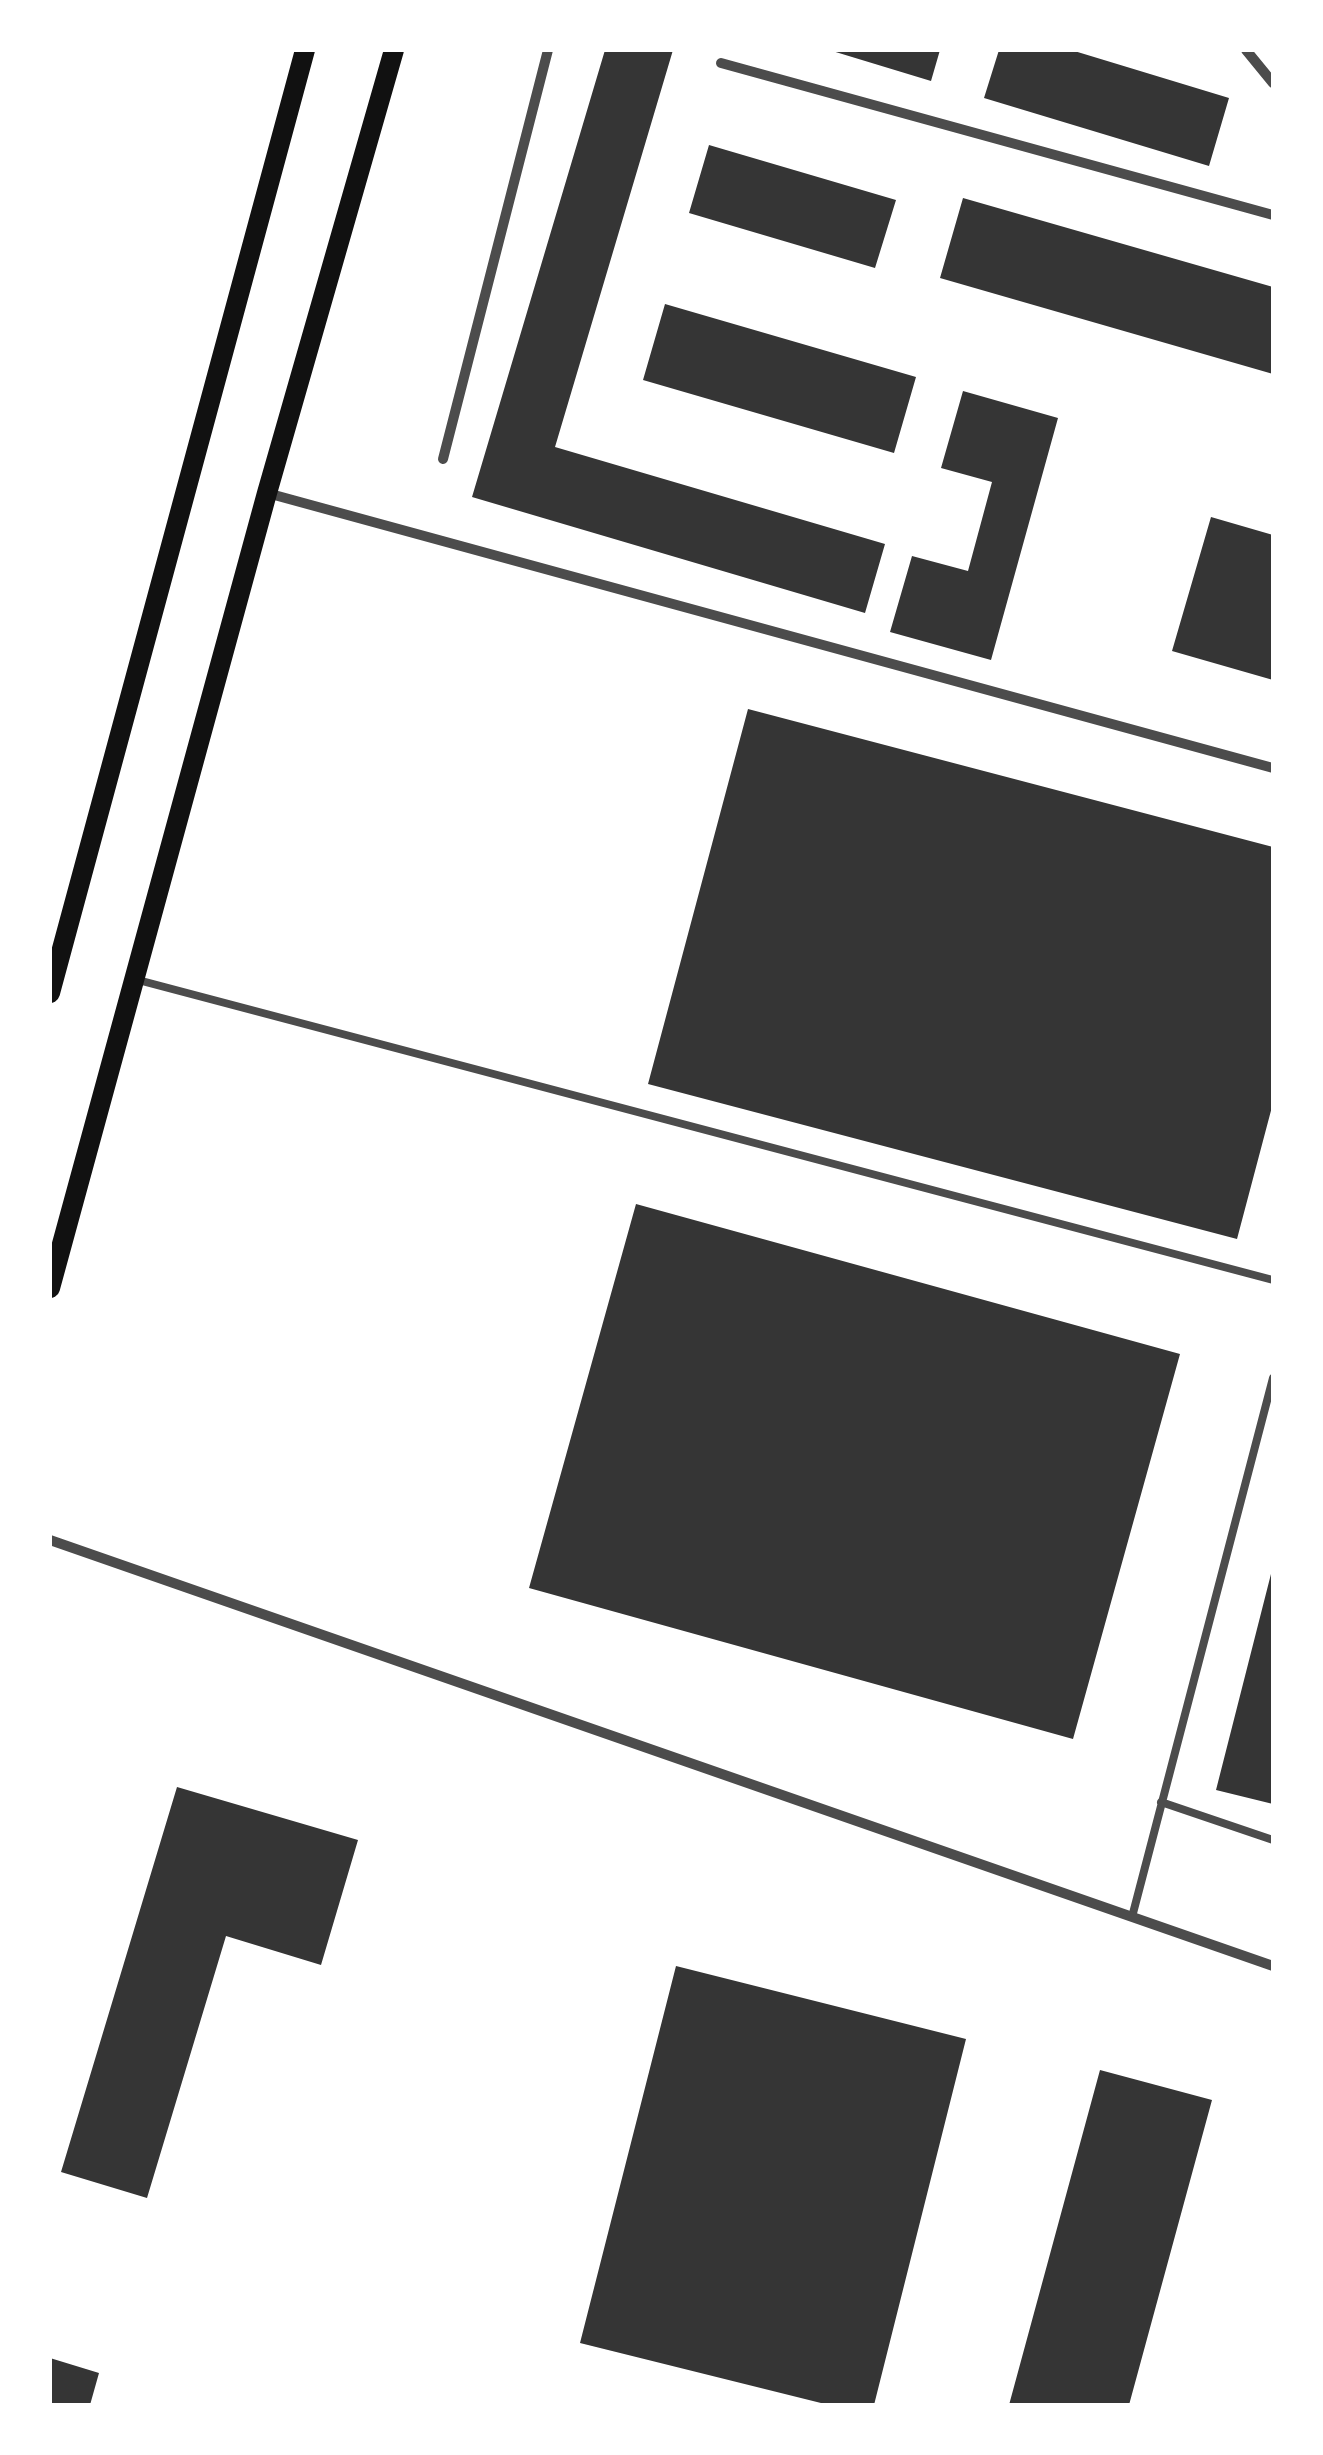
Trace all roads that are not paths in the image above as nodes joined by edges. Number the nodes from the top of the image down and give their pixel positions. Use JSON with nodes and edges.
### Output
{"nodes":[{"id":1,"x":305,"y":50,"type":"edge"},
{"id":2,"x":394,"y":50,"type":"edge"},
{"id":3,"x":548,"y":50,"type":"edge"},
{"id":4,"x":1246,"y":50,"type":"edge"},
{"id":5,"x":722,"y":63,"type":"dead end"},
{"id":6,"x":1273,"y":83,"type":"edge"},
{"id":7,"x":1273,"y":214,"type":"edge"},
{"id":8,"x":443,"y":459,"type":"dead end"},
{"id":9,"x":267,"y":493,"type":"junction"},
{"id":10,"x":1273,"y":768,"type":"edge"},
{"id":11,"x":134,"y":979,"type":"junction"},
{"id":12,"x":50,"y":994,"type":"edge"},
{"id":13,"x":1273,"y":1280,"type":"edge"},
{"id":14,"x":50,"y":1288,"type":"edge"},
{"id":15,"x":1273,"y":1378,"type":"edge"},
{"id":16,"x":50,"y":1540,"type":"edge"},
{"id":17,"x":1161,"y":1802,"type":"junction"},
{"id":18,"x":1273,"y":1840,"type":"edge"},
{"id":19,"x":1132,"y":1916,"type":"junction"},
{"id":20,"x":1273,"y":1966,"type":"edge"}],
"edges":[{"from":1,"to":12,"type":"main road"},
{"from":2,"to":9,"type":"main road"},
{"from":3,"to":8,"type":"street"},
{"from":4,"to":6,"type":"street"},
{"from":5,"to":7,"type":"street"},
{"from":9,"to":10,"type":"street"},
{"from":9,"to":11,"type":"main road"},
{"from":11,"to":13,"type":"lane"},
{"from":11,"to":14,"type":"main road"},
{"from":15,"to":17,"type":"lane"},
{"from":16,"to":19,"type":"street"},
{"from":17,"to":18,"type":"lane"},
{"from":17,"to":19,"type":"lane"},
{"from":19,"to":20,"type":"street"}]}
